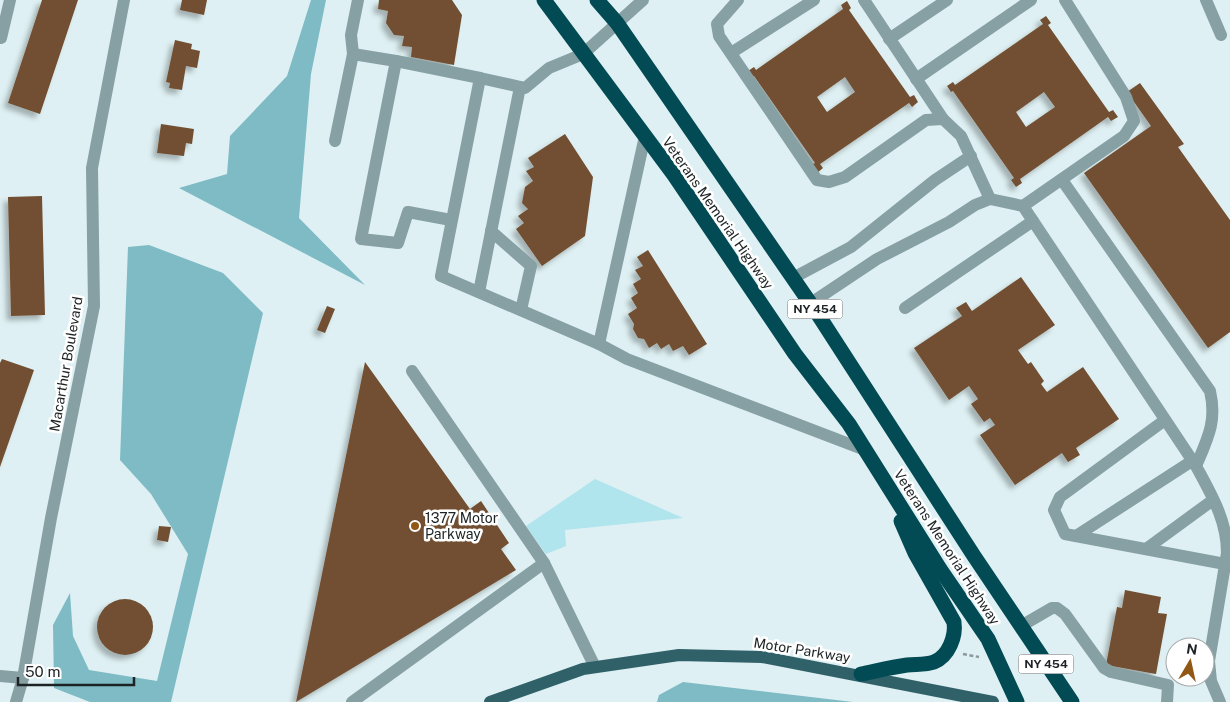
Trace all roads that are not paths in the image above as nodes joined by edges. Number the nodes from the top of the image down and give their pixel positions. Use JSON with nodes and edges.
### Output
{"nodes":[{"id":1,"x":10,"y":0,"type":"edge"},
{"id":2,"x":124,"y":0,"type":"edge"},
{"id":3,"x":358,"y":0,"type":"edge"},
{"id":4,"x":544,"y":0,"type":"edge"},
{"id":5,"x":598,"y":0,"type":"edge"},
{"id":6,"x":643,"y":0,"type":"edge"},
{"id":7,"x":738,"y":0,"type":"edge"},
{"id":8,"x":814,"y":0,"type":"edge"},
{"id":9,"x":865,"y":0,"type":"edge"},
{"id":10,"x":947,"y":0,"type":"edge"},
{"id":11,"x":1031,"y":0,"type":"edge"},
{"id":12,"x":1065,"y":0,"type":"edge"},
{"id":13,"x":1206,"y":0,"type":"edge"},
{"id":14,"x":617,"y":23,"type":"junction"},
{"id":15,"x":1221,"y":35,"type":"dead end"},
{"id":16,"x":1,"y":38,"type":"edge"},
{"id":17,"x":889,"y":39,"type":"junction"},
{"id":18,"x":730,"y":53,"type":"junction"},
{"id":19,"x":353,"y":54,"type":"junction"},
{"id":20,"x":583,"y":54,"type":"junction"},
{"id":21,"x":396,"y":61,"type":"junction"},
{"id":22,"x":480,"y":78,"type":"junction"},
{"id":23,"x":916,"y":79,"type":"junction"},
{"id":24,"x":520,"y":87,"type":"junction"},
{"id":25,"x":943,"y":119,"type":"junction"},
{"id":26,"x":645,"y":136,"type":"junction"},
{"id":27,"x":335,"y":141,"type":"dead end"},
{"id":28,"x":971,"y":156,"type":"junction"},
{"id":29,"x":1062,"y":180,"type":"junction"},
{"id":30,"x":990,"y":199,"type":"junction"},
{"id":31,"x":1023,"y":206,"type":"junction"},
{"id":32,"x":451,"y":220,"type":"junction"},
{"id":33,"x":1033,"y":221,"type":"junction"},
{"id":34,"x":491,"y":231,"type":"junction"},
{"id":35,"x":793,"y":278,"type":"junction"},
{"id":36,"x":478,"y":292,"type":"junction"},
{"id":37,"x":811,"y":303,"type":"junction"},
{"id":38,"x":905,"y":308,"type":"dead end"},
{"id":39,"x":521,"y":310,"type":"junction"},
{"id":40,"x":599,"y":344,"type":"junction"},
{"id":41,"x":412,"y":372,"type":"dead end"},
{"id":42,"x":1165,"y":420,"type":"junction"},
{"id":43,"x":865,"y":450,"type":"junction"},
{"id":44,"x":1194,"y":464,"type":"junction"},
{"id":45,"x":884,"y":481,"type":"junction"},
{"id":46,"x":1213,"y":500,"type":"junction"},
{"id":47,"x":1076,"y":536,"type":"junction"},
{"id":48,"x":1146,"y":549,"type":"junction"},
{"id":49,"x":544,"y":563,"type":"junction"},
{"id":50,"x":1225,"y":564,"type":"junction"},
{"id":51,"x":1021,"y":626,"type":"junction"},
{"id":52,"x":594,"y":667,"type":"junction"},
{"id":53,"x":861,"y":674,"type":"junction"},
{"id":54,"x":0,"y":676,"type":"edge"},
{"id":55,"x":23,"y":678,"type":"junction"},
{"id":56,"x":16,"y":702,"type":"edge"},
{"id":57,"x":352,"y":702,"type":"edge"},
{"id":58,"x":490,"y":702,"type":"edge"},
{"id":59,"x":993,"y":702,"type":"edge"},
{"id":60,"x":1018,"y":702,"type":"edge"},
{"id":61,"x":1072,"y":702,"type":"edge"},
{"id":62,"x":1166,"y":702,"type":"edge"},
{"id":63,"x":1220,"y":702,"type":"edge"}],
"edges":[{"from":1,"to":16,"type":"street"},
{"from":2,"to":55,"type":"street","name":"Macarthur Boulevard"},
{"from":3,"to":19,"type":"street"},
{"from":4,"to":20,"type":"highway","name":"Veterans Memorial Highway","number":"NY 454"},
{"from":5,"to":14,"type":"highway","name":"Veterans Memorial Highway","number":"NY 454"},
{"from":6,"to":14,"type":"street"},
{"from":7,"to":18,"type":"street"},
{"from":8,"to":18,"type":"street"},
{"from":9,"to":17,"type":"street"},
{"from":10,"to":17,"type":"street"},
{"from":11,"to":23,"type":"street"},
{"from":12,"to":29,"type":"street"},
{"from":13,"to":15,"type":"street"},
{"from":14,"to":20,"type":"street"},
{"from":14,"to":35,"type":"highway","name":"Veterans Memorial Highway","number":"NY 454"},
{"from":17,"to":23,"type":"street"},
{"from":18,"to":25,"type":"street"},
{"from":19,"to":21,"type":"street"},
{"from":19,"to":27,"type":"street"},
{"from":20,"to":24,"type":"street"},
{"from":20,"to":26,"type":"highway","name":"Veterans Memorial Highway","number":"NY 454"},
{"from":21,"to":22,"type":"street"},
{"from":21,"to":32,"type":"street"},
{"from":22,"to":24,"type":"street"},
{"from":22,"to":32,"type":"street"},
{"from":23,"to":25,"type":"street"},
{"from":24,"to":34,"type":"street"},
{"from":25,"to":28,"type":"street"},
{"from":26,"to":40,"type":"street"},
{"from":26,"to":43,"type":"highway","name":"Veterans Memorial Highway","number":"NY 454"},
{"from":28,"to":30,"type":"street"},
{"from":28,"to":35,"type":"street"},
{"from":29,"to":31,"type":"street"},
{"from":29,"to":44,"type":"street"},
{"from":30,"to":31,"type":"street"},
{"from":30,"to":37,"type":"street"},
{"from":31,"to":33,"type":"street"},
{"from":32,"to":36,"type":"street"},
{"from":33,"to":38,"type":"street"},
{"from":33,"to":42,"type":"street"},
{"from":34,"to":36,"type":"street"},
{"from":34,"to":39,"type":"street"},
{"from":35,"to":37,"type":"highway","name":"Veterans Memorial Highway","number":"NY 454"},
{"from":36,"to":39,"type":"street"},
{"from":37,"to":51,"type":"highway","name":"Veterans Memorial Highway","number":"NY 454"},
{"from":39,"to":40,"type":"street"},
{"from":40,"to":43,"type":"street"},
{"from":41,"to":49,"type":"street"},
{"from":42,"to":44,"type":"street"},
{"from":42,"to":47,"type":"street"},
{"from":43,"to":45,"type":"highway","name":"Veterans Memorial Highway","number":"NY 454"},
{"from":44,"to":46,"type":"street"},
{"from":44,"to":47,"type":"street"},
{"from":45,"to":53,"type":"highway"},
{"from":45,"to":60,"type":"highway","name":"Veterans Memorial Highway","number":"NY 454"},
{"from":46,"to":48,"type":"street"},
{"from":46,"to":50,"type":"street"},
{"from":47,"to":48,"type":"street"},
{"from":48,"to":50,"type":"street"},
{"from":49,"to":52,"type":"street"},
{"from":49,"to":57,"type":"street"},
{"from":50,"to":63,"type":"street"},
{"from":51,"to":61,"type":"highway","name":"Veterans Memorial Highway","number":"NY 454"},
{"from":51,"to":62,"type":"street"},
{"from":52,"to":53,"type":"main road","name":"Motor Parkway"},
{"from":52,"to":58,"type":"main road","name":"Motor Parkway"},
{"from":53,"to":59,"type":"main road","name":"Motor Parkway"},
{"from":54,"to":55,"type":"street"},
{"from":55,"to":56,"type":"street","name":"Macarthur Boulevard"}]}
